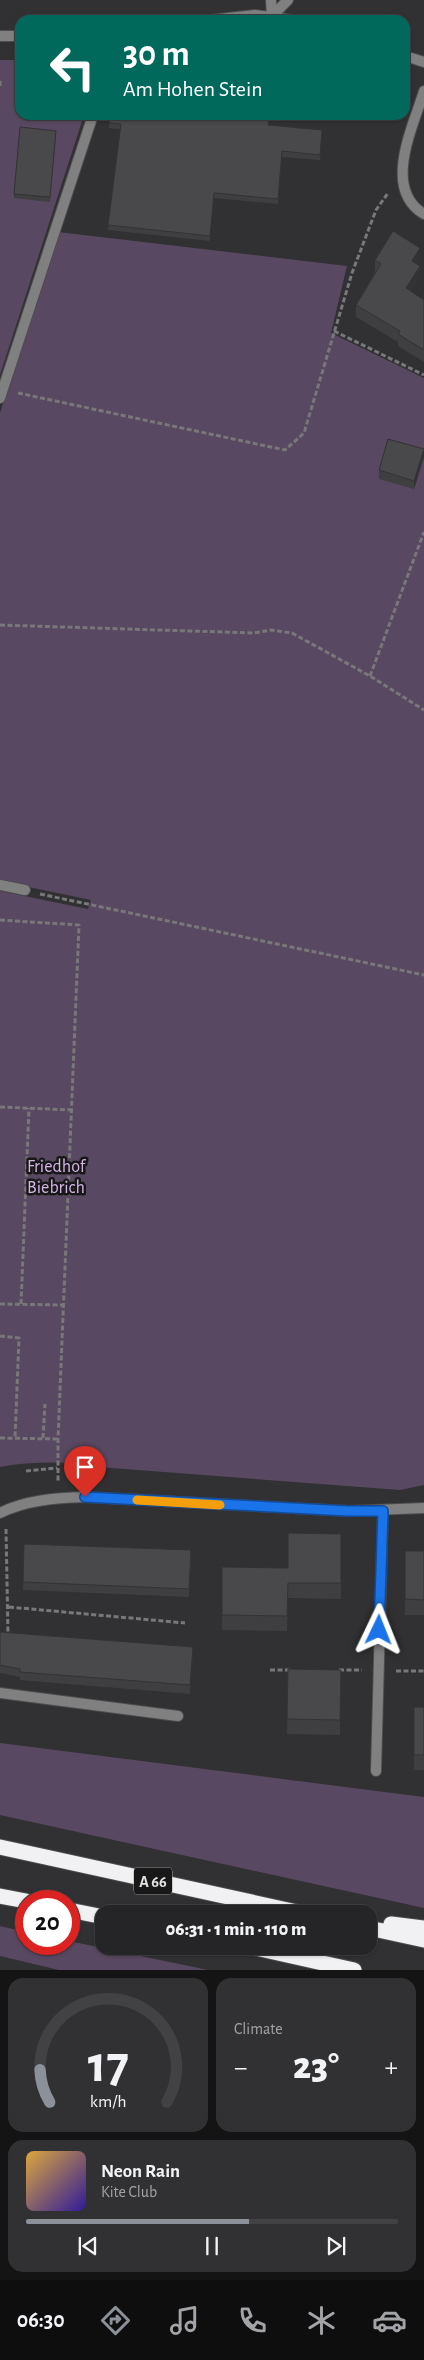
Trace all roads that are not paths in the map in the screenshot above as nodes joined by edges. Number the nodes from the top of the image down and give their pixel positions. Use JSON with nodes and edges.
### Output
{"nodes":[{"id":1,"x":272,"y":0,"type":"edge"},
{"id":2,"x":288,"y":0,"type":"edge"},
{"id":3,"x":272,"y":15,"type":"edge"},
{"id":4,"x":273,"y":15,"type":"edge"},
{"id":5,"x":0,"y":36,"type":"edge"},
{"id":6,"x":15,"y":36,"type":"edge"},
{"id":7,"x":410,"y":58,"type":"edge"},
{"id":8,"x":424,"y":62,"type":"edge"},
{"id":9,"x":424,"y":91,"type":"edge"},
{"id":10,"x":91,"y":120,"type":"edge"},
{"id":11,"x":424,"y":214,"type":"edge"},
{"id":12,"x":1,"y":394,"type":"edge"},
{"id":13,"x":0,"y":885,"type":"edge"},
{"id":14,"x":25,"y":890,"type":"road end"},
{"id":15,"x":424,"y":1508,"type":"edge"},
{"id":16,"x":383,"y":1511,"type":"junction"},
{"id":17,"x":2,"y":1512,"type":"edge"},
{"id":18,"x":0,"y":1693,"type":"edge"},
{"id":19,"x":178,"y":1716,"type":"dead end"},
{"id":20,"x":376,"y":1771,"type":"dead end"},
{"id":21,"x":0,"y":1847,"type":"edge"},
{"id":22,"x":0,"y":1896,"type":"edge"},
{"id":23,"x":15,"y":1899,"type":"edge"},
{"id":24,"x":265,"y":1905,"type":"edge"},
{"id":25,"x":80,"y":1912,"type":"edge"},
{"id":26,"x":95,"y":1915,"type":"edge"},
{"id":27,"x":377,"y":1923,"type":"edge"},
{"id":28,"x":424,"y":1928,"type":"edge"},
{"id":29,"x":377,"y":1930,"type":"edge"},
{"id":30,"x":424,"y":1940,"type":"edge"},
{"id":31,"x":271,"y":1955,"type":"edge"},
{"id":32,"x":288,"y":1955,"type":"edge"},
{"id":33,"x":310,"y":1970,"type":"edge"},
{"id":34,"x":354,"y":1970,"type":"edge"}],
"edges":[{"from":1,"to":3,"type":"street"},
{"from":2,"to":4,"type":"street"},
{"from":5,"to":6,"type":"street"},
{"from":7,"to":8,"type":"street"},
{"from":9,"to":11,"type":"street"},
{"from":10,"to":12,"type":"street"},
{"from":13,"to":14,"type":"street"},
{"from":15,"to":16,"type":"street"},
{"from":16,"to":17,"type":"street"},
{"from":16,"to":20,"type":"street"},
{"from":18,"to":19,"type":"street"},
{"from":21,"to":24,"type":"highway","number":"A 66"},
{"from":22,"to":23,"type":"highway"},
{"from":25,"to":26,"type":"highway"},
{"from":27,"to":28,"type":"highway"},
{"from":29,"to":30,"type":"highway"},
{"from":31,"to":33,"type":"highway"},
{"from":32,"to":34,"type":"highway"}]}
